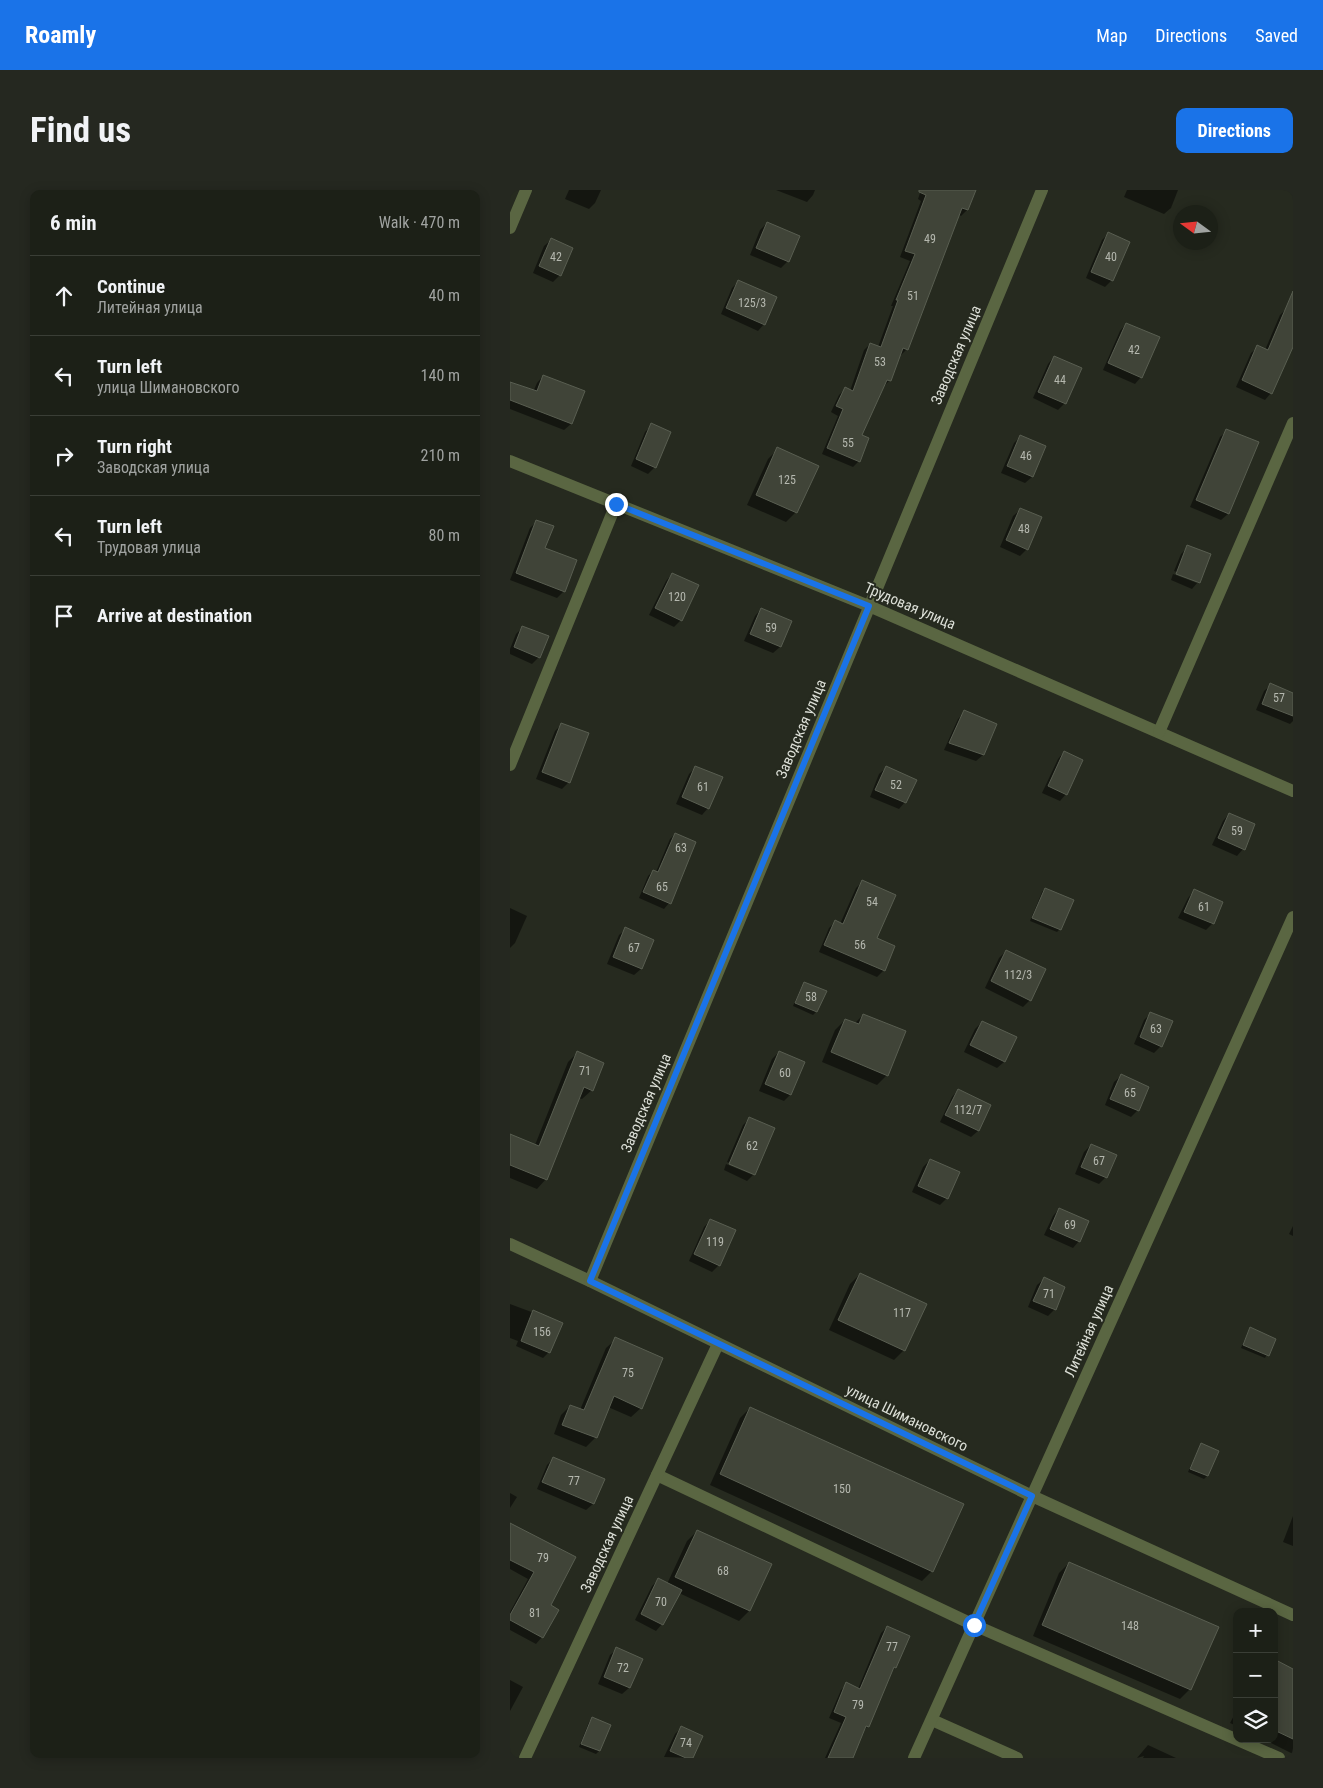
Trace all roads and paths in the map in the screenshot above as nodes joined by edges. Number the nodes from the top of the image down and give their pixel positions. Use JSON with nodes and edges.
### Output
{"nodes":[{"id":1,"x":526,"y":190,"type":"edge"},
{"id":2,"x":1042,"y":190,"type":"edge"},
{"id":3,"x":510,"y":228,"type":"edge"},
{"id":4,"x":1293,"y":423,"type":"edge"},
{"id":5,"x":510,"y":461,"type":"edge"},
{"id":6,"x":616,"y":504,"type":"junction"},
{"id":7,"x":869,"y":606,"type":"junction"},
{"id":8,"x":1159,"y":732,"type":"junction"},
{"id":9,"x":510,"y":765,"type":"edge"},
{"id":10,"x":1293,"y":791,"type":"edge"},
{"id":11,"x":1293,"y":917,"type":"edge"},
{"id":12,"x":510,"y":1244,"type":"edge"},
{"id":13,"x":590,"y":1281,"type":"junction"},
{"id":14,"x":718,"y":1344,"type":"junction"},
{"id":15,"x":657,"y":1475,"type":"junction"},
{"id":16,"x":1032,"y":1496,"type":"junction"},
{"id":17,"x":1293,"y":1615,"type":"edge"},
{"id":18,"x":974,"y":1625,"type":"junction"},
{"id":19,"x":932,"y":1720,"type":"junction"},
{"id":20,"x":525,"y":1758,"type":"edge"},
{"id":21,"x":914,"y":1758,"type":"edge"},
{"id":22,"x":1017,"y":1758,"type":"edge"},
{"id":23,"x":1278,"y":1758,"type":"edge"}],
"edges":[{"from":1,"to":3,"type":"street"},
{"from":2,"to":7,"type":"street","name":"Заводская улица"},
{"from":4,"to":8,"type":"street"},
{"from":5,"to":6,"type":"street","name":"Трудовая улица"},
{"from":6,"to":7,"type":"street","name":"Трудовая улица"},
{"from":6,"to":9,"type":"street"},
{"from":7,"to":8,"type":"street","name":"Трудовая улица"},
{"from":7,"to":13,"type":"street","name":"Заводская улица"},
{"from":8,"to":10,"type":"street","name":"Трудовая улица"},
{"from":11,"to":16,"type":"street","name":"Литейная улица"},
{"from":12,"to":13,"type":"street","name":"улица Шимановского"},
{"from":13,"to":14,"type":"street","name":"улица Шимановского"},
{"from":14,"to":15,"type":"street","name":"Заводская улица"},
{"from":14,"to":16,"type":"street","name":"улица Шимановского"},
{"from":15,"to":18,"type":"street"},
{"from":15,"to":20,"type":"street","name":"Заводская улица"},
{"from":16,"to":17,"type":"street","name":"улица Шимановского"},
{"from":16,"to":18,"type":"street","name":"Литейная улица"},
{"from":18,"to":19,"type":"street","name":"Литейная улица"},
{"from":18,"to":23,"type":"street"},
{"from":19,"to":21,"type":"street","name":"Литейная улица"},
{"from":19,"to":22,"type":"street"}]}
